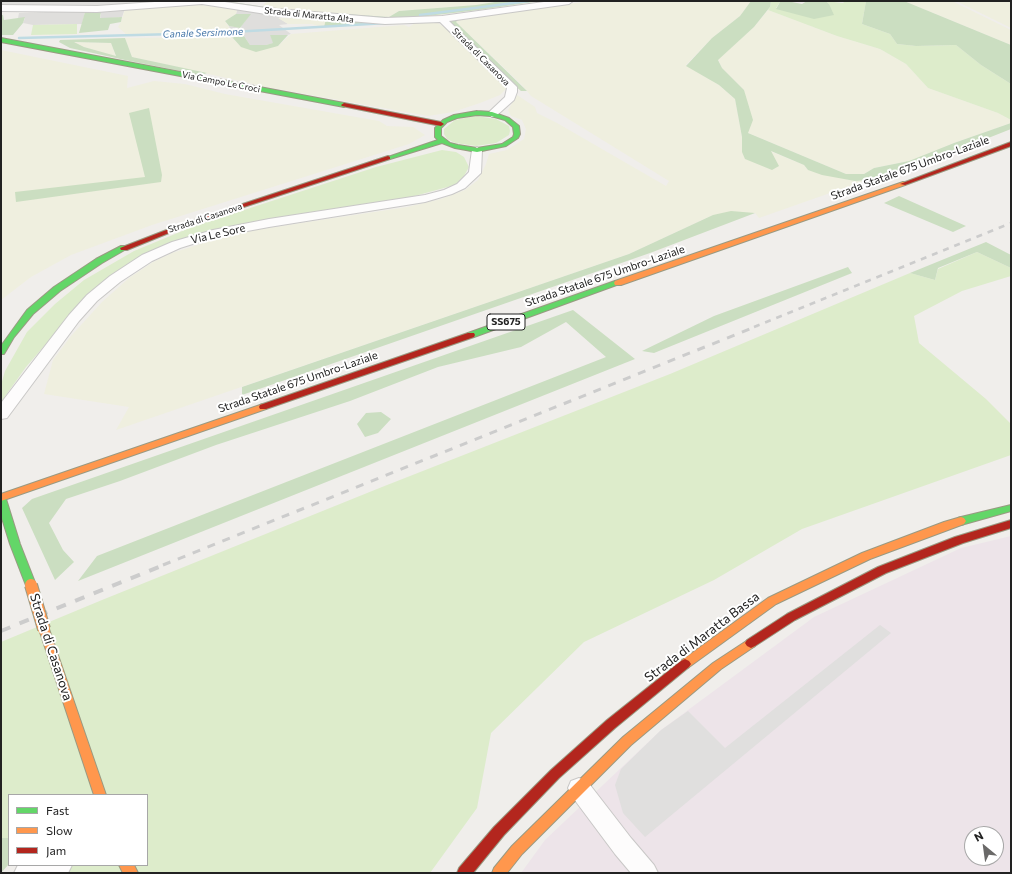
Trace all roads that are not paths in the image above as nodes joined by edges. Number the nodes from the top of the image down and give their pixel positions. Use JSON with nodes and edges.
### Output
{"nodes":[{"id":1,"x":202,"y":1,"type":"edge"},
{"id":2,"x":569,"y":1,"type":"edge"},
{"id":3,"x":1,"y":8,"type":"edge"},
{"id":4,"x":442,"y":19,"type":"junction"},
{"id":5,"x":1,"y":40,"type":"edge"},
{"id":6,"x":492,"y":114,"type":"junction"},
{"id":7,"x":441,"y":124,"type":"junction"},
{"id":8,"x":1011,"y":136,"type":"edge"},
{"id":9,"x":442,"y":141,"type":"junction"},
{"id":10,"x":1011,"y":144,"type":"edge"},
{"id":11,"x":477,"y":150,"type":"junction"},
{"id":12,"x":576,"y":288,"type":"dead end"},
{"id":13,"x":1,"y":352,"type":"edge"},
{"id":14,"x":1,"y":414,"type":"edge"},
{"id":15,"x":1,"y":499,"type":"edge"},
{"id":16,"x":1011,"y":508,"type":"edge"},
{"id":17,"x":1011,"y":524,"type":"edge"},
{"id":18,"x":579,"y":788,"type":"junction"},
{"id":19,"x":100,"y":794,"type":"edge"},
{"id":20,"x":56,"y":866,"type":"edge"},
{"id":21,"x":26,"y":873,"type":"edge"},
{"id":22,"x":464,"y":873,"type":"edge"},
{"id":23,"x":500,"y":873,"type":"edge"},
{"id":24,"x":646,"y":873,"type":"edge"}],
"edges":[{"from":1,"to":3,"type":"street","name":"Strada di Maratta Alta"},
{"from":1,"to":4,"type":"street","name":"Strada di Maratta Alta"},
{"from":2,"to":4,"type":"street","name":"Strada di Maratta Alta"},
{"from":4,"to":6,"type":"street","name":"Strada di Casanova"},
{"from":5,"to":7,"type":"main road","name":"Via Campo Le Croci"},
{"from":6,"to":7,"type":"main road"},
{"from":6,"to":11,"type":"main road"},
{"from":7,"to":9,"type":"main road"},
{"from":8,"to":12,"type":"main road","name":"Strada Statale 675 Umbro-Laziale"},
{"from":9,"to":11,"type":"main road"},
{"from":9,"to":13,"type":"main road","name":"Strada di Casanova"},
{"from":10,"to":15,"type":"main road","name":"Strada Statale 675 Umbro-Laziale","number":"SS675"},
{"from":11,"to":14,"type":"street","name":"Via Le Sore"},
{"from":15,"to":19,"type":"main road","name":"Strada di Casanova","bridge":true},
{"from":16,"to":22,"type":"main road","name":"Strada di Maratta Bassa"},
{"from":17,"to":18,"type":"main road"},
{"from":18,"to":23,"type":"main road"},
{"from":18,"to":24,"type":"street"},
{"from":20,"to":21,"type":"street"}]}
